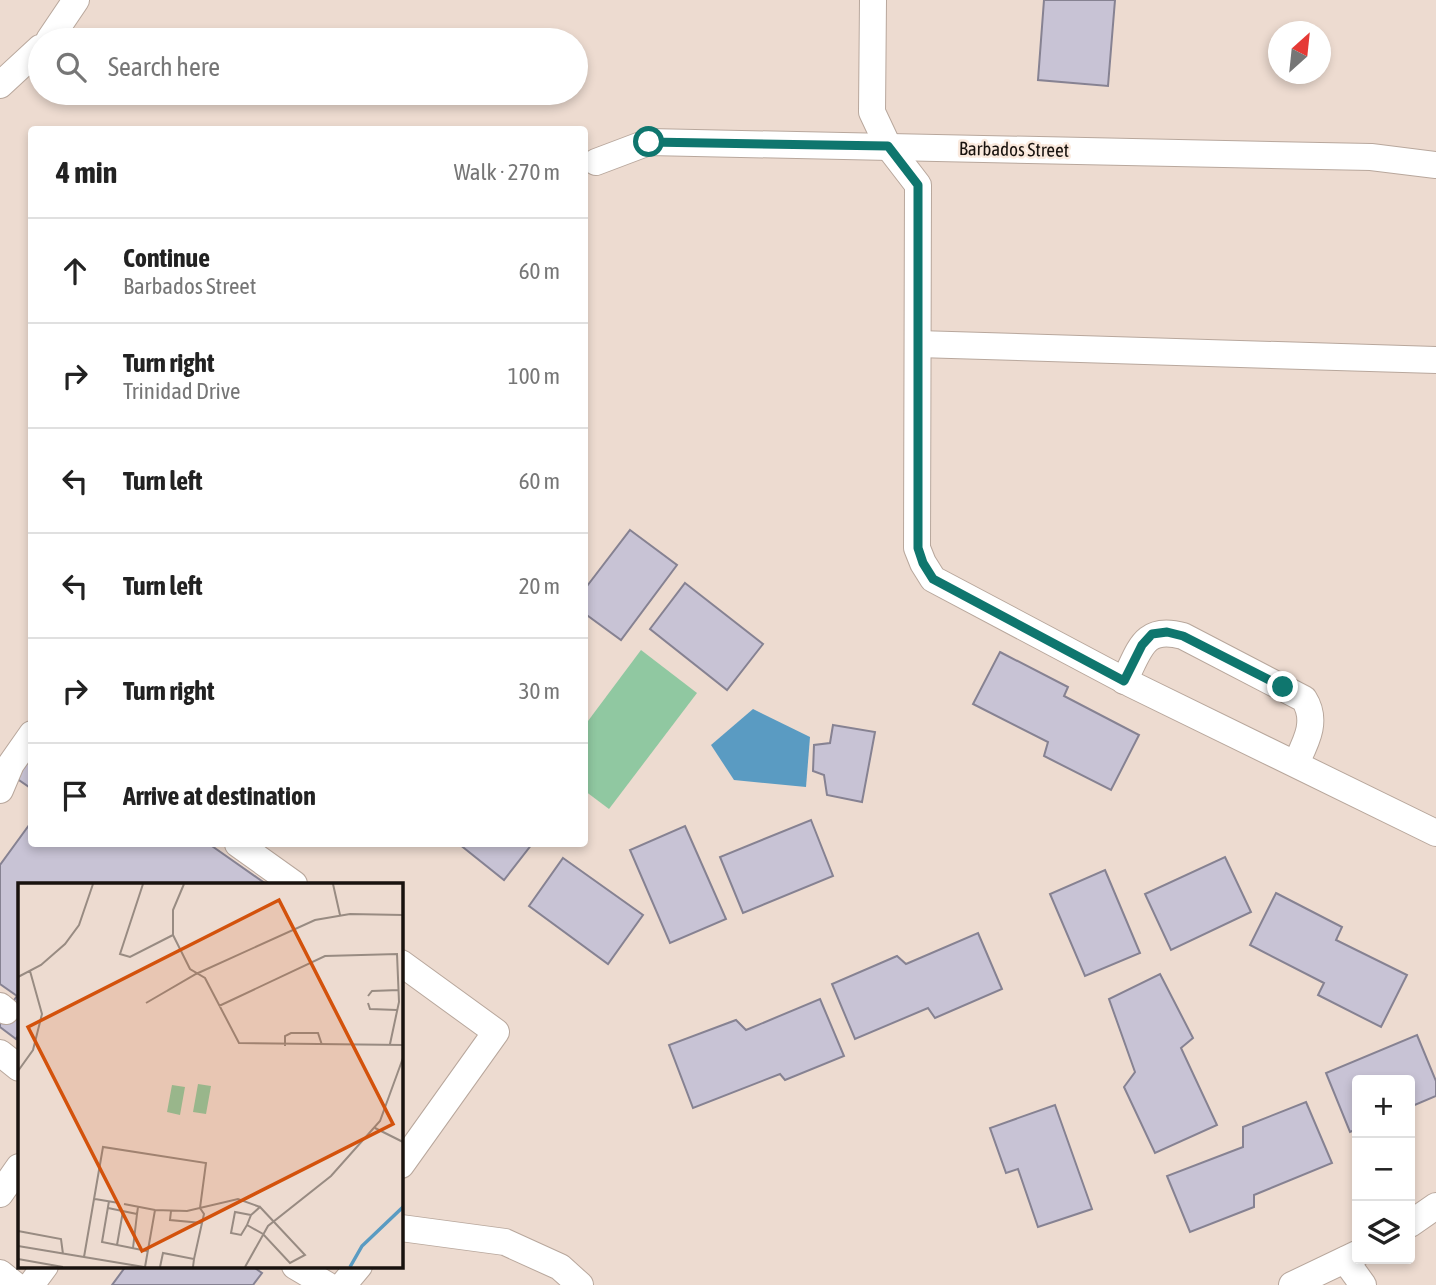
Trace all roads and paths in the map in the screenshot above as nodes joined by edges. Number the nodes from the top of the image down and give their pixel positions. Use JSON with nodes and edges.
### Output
{"nodes":[{"id":1,"x":76,"y":0,"type":"edge"},
{"id":2,"x":873,"y":0,"type":"edge"},
{"id":3,"x":57,"y":28,"type":"edge"},
{"id":4,"x":28,"y":59,"type":"edge"},
{"id":5,"x":0,"y":85,"type":"edge"},
{"id":6,"x":888,"y":146,"type":"junction"},
{"id":7,"x":596,"y":162,"type":"dead end"},
{"id":8,"x":1436,"y":164,"type":"edge"},
{"id":9,"x":918,"y":344,"type":"junction"},
{"id":10,"x":1436,"y":360,"type":"edge"},
{"id":11,"x":1124,"y":681,"type":"junction"},
{"id":12,"x":28,"y":740,"type":"edge"},
{"id":13,"x":1297,"y":764,"type":"junction"},
{"id":14,"x":0,"y":790,"type":"edge"},
{"id":15,"x":1436,"y":833,"type":"edge"},
{"id":16,"x":242,"y":847,"type":"edge"},
{"id":17,"x":292,"y":883,"type":"edge"},
{"id":18,"x":402,"y":964,"type":"edge"},
{"id":19,"x":402,"y":1164,"type":"edge"},
{"id":20,"x":18,"y":1168,"type":"edge"},
{"id":21,"x":0,"y":1194,"type":"edge"},
{"id":22,"x":1436,"y":1206,"type":"edge"},
{"id":23,"x":1415,"y":1221,"type":"edge"},
{"id":24,"x":402,"y":1228,"type":"edge"},
{"id":25,"x":1351,"y":1257,"type":"edge"},
{"id":26,"x":44,"y":1268,"type":"edge"},
{"id":27,"x":298,"y":1268,"type":"edge"},
{"id":28,"x":357,"y":1268,"type":"edge"},
{"id":29,"x":0,"y":1273,"type":"edge"},
{"id":30,"x":15,"y":1285,"type":"edge"},
{"id":31,"x":31,"y":1285,"type":"edge"},
{"id":32,"x":327,"y":1285,"type":"edge"},
{"id":33,"x":343,"y":1285,"type":"edge"},
{"id":34,"x":580,"y":1285,"type":"edge"},
{"id":35,"x":1292,"y":1285,"type":"edge"},
{"id":36,"x":1363,"y":1285,"type":"edge"}],
"edges":[{"from":1,"to":3,"type":"street"},
{"from":2,"to":6,"type":"street"},
{"from":4,"to":5,"type":"street"},
{"from":6,"to":7,"type":"street","name":"Barbados Street"},
{"from":6,"to":8,"type":"street","name":"Barbados Street"},
{"from":6,"to":9,"type":"street"},
{"from":9,"to":10,"type":"street"},
{"from":9,"to":11,"type":"street"},
{"from":11,"to":13,"type":"street"},
{"from":11,"to":13,"type":"street"},
{"from":12,"to":14,"type":"street"},
{"from":13,"to":15,"type":"street"},
{"from":16,"to":17,"type":"street"},
{"from":18,"to":19,"type":"street"},
{"from":20,"to":21,"type":"street"},
{"from":22,"to":23,"type":"street"},
{"from":24,"to":34,"type":"street"},
{"from":25,"to":35,"type":"street"},
{"from":25,"to":36,"type":"street"},
{"from":26,"to":31,"type":"street"},
{"from":27,"to":32,"type":"street"},
{"from":28,"to":33,"type":"street"},
{"from":29,"to":30,"type":"street"}]}
